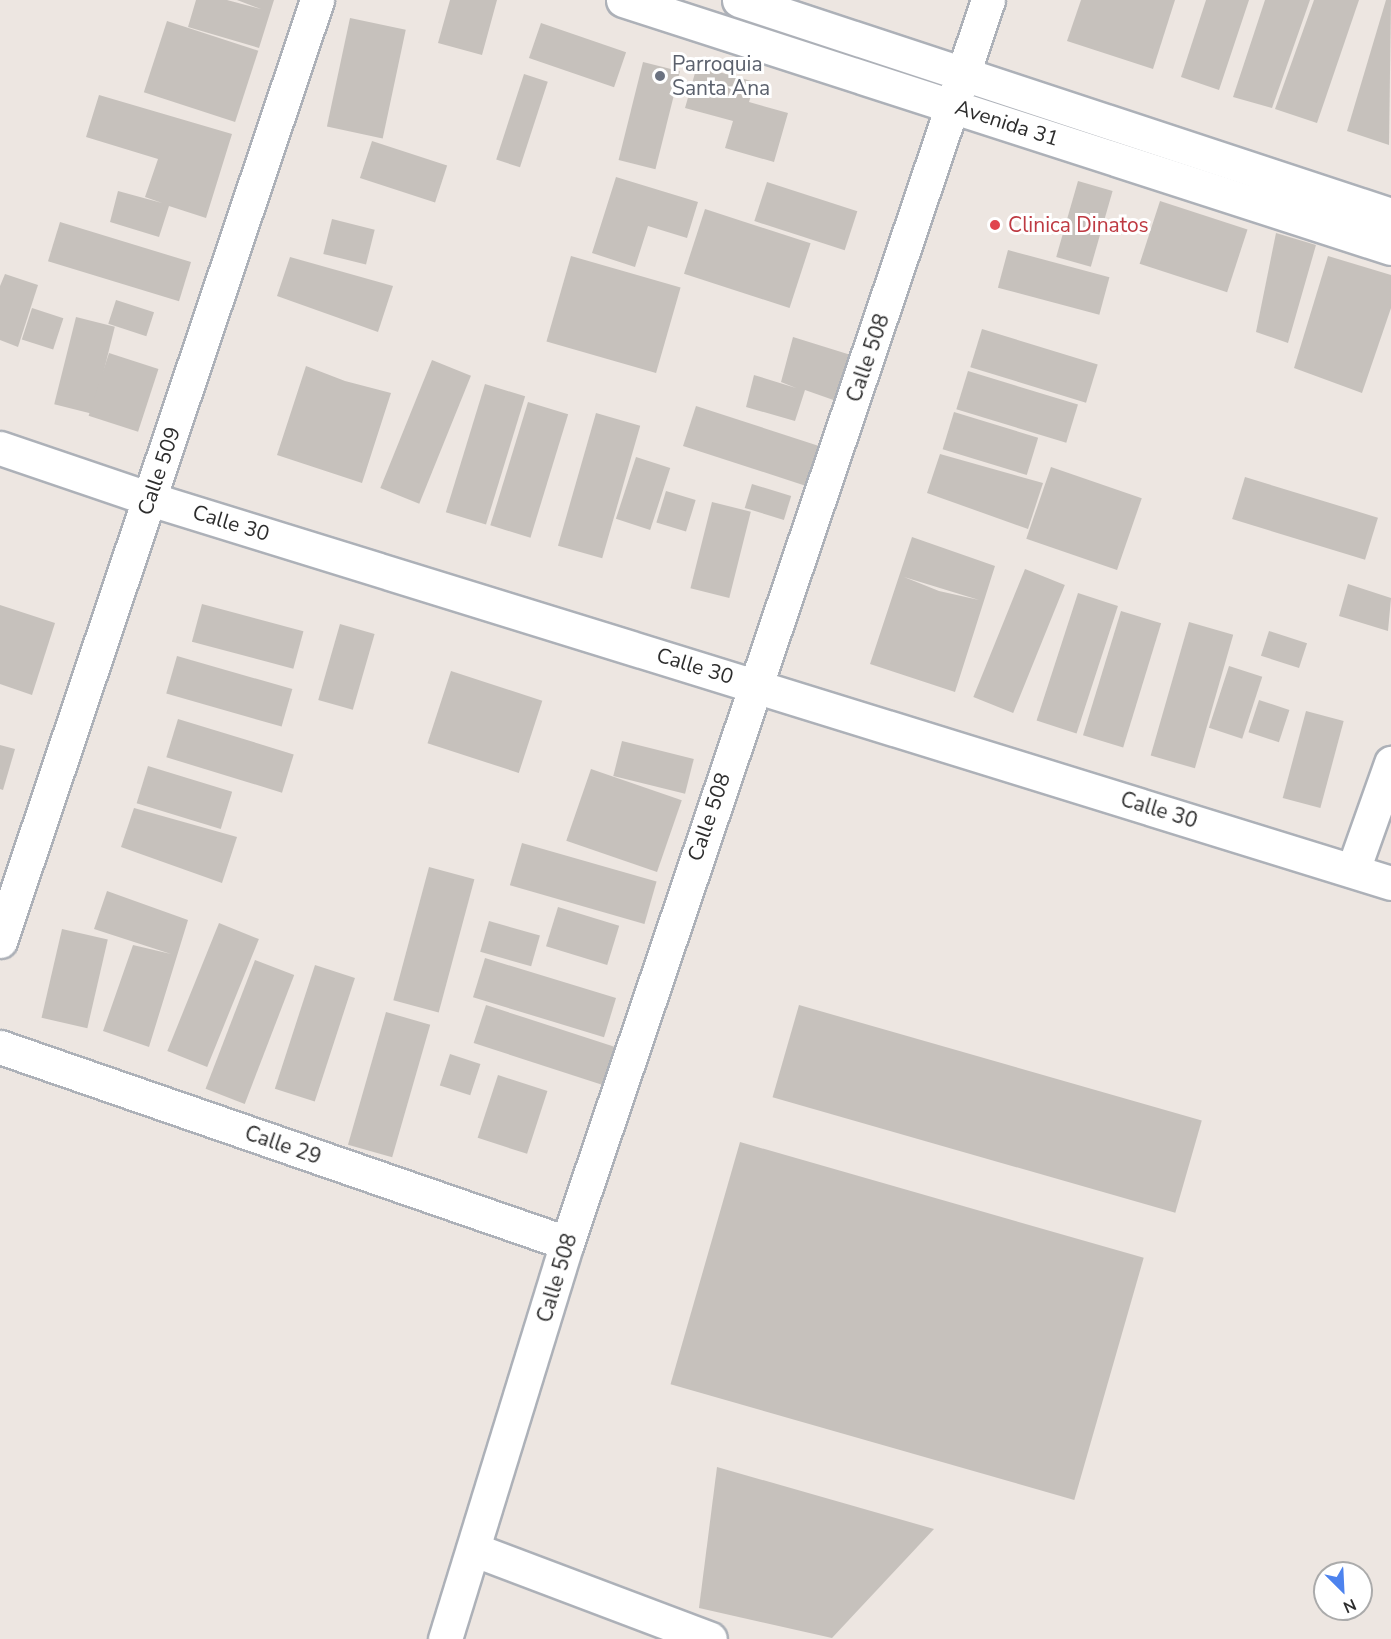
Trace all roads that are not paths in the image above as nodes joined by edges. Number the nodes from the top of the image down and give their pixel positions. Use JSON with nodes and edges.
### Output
{"nodes":[{"id":1,"x":317,"y":0,"type":"edge"},
{"id":2,"x":623,"y":0,"type":"edge"},
{"id":3,"x":739,"y":0,"type":"edge"},
{"id":4,"x":988,"y":0,"type":"edge"},
{"id":5,"x":965,"y":73,"type":"junction"},
{"id":6,"x":955,"y":106,"type":"junction"},
{"id":7,"x":1391,"y":215,"type":"edge"},
{"id":8,"x":1391,"y":248,"type":"edge"},
{"id":9,"x":0,"y":448,"type":"edge"},
{"id":10,"x":150,"y":499,"type":"junction"},
{"id":11,"x":754,"y":684,"type":"junction"},
{"id":12,"x":1391,"y":763,"type":"edge"},
{"id":13,"x":1353,"y":870,"type":"junction"},
{"id":14,"x":1391,"y":883,"type":"edge"},
{"id":15,"x":0,"y":941,"type":"edge"},
{"id":16,"x":0,"y":1047,"type":"edge"},
{"id":17,"x":567,"y":1243,"type":"junction"},
{"id":18,"x":475,"y":1550,"type":"junction"},
{"id":19,"x":445,"y":1639,"type":"edge"},
{"id":20,"x":710,"y":1639,"type":"edge"}],
"edges":[{"from":1,"to":10,"type":"street","name":"Calle 509"},
{"from":2,"to":6,"type":"street","name":"Avenida 31"},
{"from":3,"to":5,"type":"street","name":"Avenida 31"},
{"from":4,"to":5,"type":"street","name":"Calle 508"},
{"from":5,"to":6,"type":"street","name":"Calle 508"},
{"from":5,"to":7,"type":"street","name":"Avenida 31"},
{"from":6,"to":8,"type":"street","name":"Avenida 31"},
{"from":6,"to":11,"type":"street","name":"Calle 508"},
{"from":9,"to":10,"type":"street","name":"Calle 30"},
{"from":10,"to":11,"type":"street","name":"Calle 30"},
{"from":10,"to":15,"type":"street","name":"Calle 509"},
{"from":11,"to":13,"type":"street","name":"Calle 30"},
{"from":11,"to":17,"type":"street","name":"Calle 508"},
{"from":12,"to":13,"type":"street"},
{"from":13,"to":14,"type":"street","name":"Calle 30"},
{"from":16,"to":17,"type":"street","name":"Calle 29"},
{"from":17,"to":18,"type":"street","name":"Calle 508"},
{"from":18,"to":19,"type":"street","name":"Calle 508"},
{"from":18,"to":20,"type":"street"}]}
